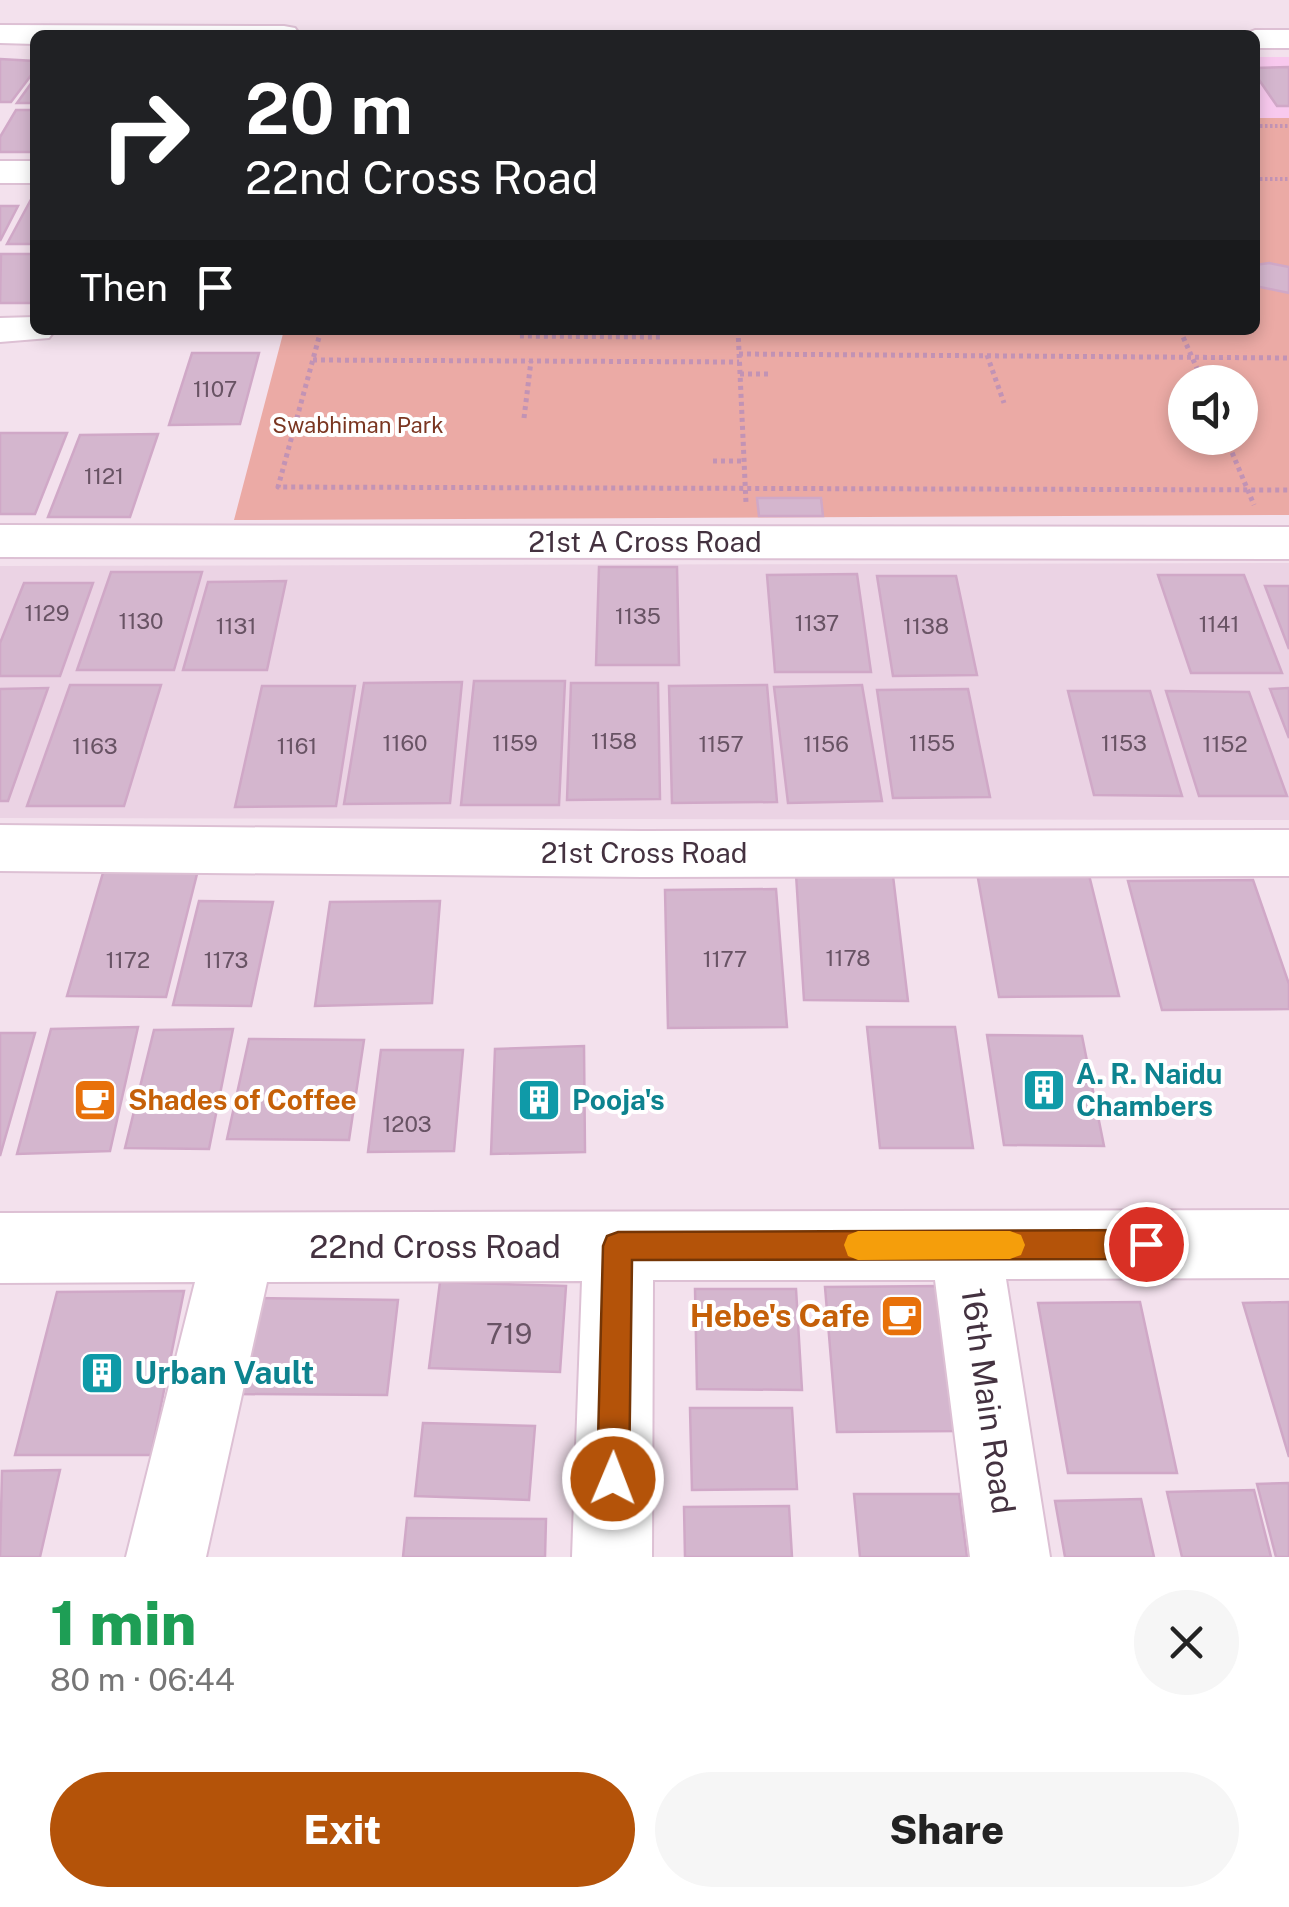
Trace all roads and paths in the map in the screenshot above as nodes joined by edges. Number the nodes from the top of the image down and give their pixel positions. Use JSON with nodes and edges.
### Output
{"nodes":[{"id":1,"x":0,"y":34,"type":"edge"},
{"id":2,"x":30,"y":34,"type":"edge"},
{"id":3,"x":1260,"y":39,"type":"edge"},
{"id":4,"x":1289,"y":39,"type":"edge"},
{"id":5,"x":1260,"y":126,"type":"edge"},
{"id":6,"x":1289,"y":126,"type":"edge"},
{"id":7,"x":0,"y":172,"type":"edge"},
{"id":8,"x":30,"y":172,"type":"edge"},
{"id":9,"x":1260,"y":179,"type":"edge"},
{"id":10,"x":1289,"y":179,"type":"edge"},
{"id":11,"x":0,"y":330,"type":"edge"},
{"id":12,"x":30,"y":330,"type":"edge"},
{"id":13,"x":320,"y":335,"type":"edge"},
{"id":14,"x":518,"y":335,"type":"edge"},
{"id":15,"x":660,"y":335,"type":"edge"},
{"id":16,"x":738,"y":335,"type":"edge"},
{"id":17,"x":1182,"y":335,"type":"edge"},
{"id":18,"x":739,"y":354,"type":"junction"},
{"id":19,"x":987,"y":355,"type":"junction"},
{"id":20,"x":1192,"y":356,"type":"junction"},
{"id":21,"x":1289,"y":358,"type":"edge"},
{"id":22,"x":313,"y":360,"type":"junction"},
{"id":23,"x":531,"y":361,"type":"junction"},
{"id":24,"x":739,"y":362,"type":"junction"},
{"id":25,"x":1196,"y":365,"type":"edge"},
{"id":26,"x":740,"y":374,"type":"junction"},
{"id":27,"x":770,"y":374,"type":"dead end"},
{"id":28,"x":1004,"y":403,"type":"dead end"},
{"id":29,"x":524,"y":418,"type":"dead end"},
{"id":30,"x":1233,"y":455,"type":"edge"},
{"id":31,"x":713,"y":460,"type":"dead end"},
{"id":32,"x":743,"y":461,"type":"junction"},
{"id":33,"x":744,"y":488,"type":"junction"},
{"id":34,"x":1248,"y":490,"type":"junction"},
{"id":35,"x":1289,"y":490,"type":"edge"},
{"id":36,"x":0,"y":541,"type":"edge"},
{"id":37,"x":1289,"y":544,"type":"edge"},
{"id":38,"x":0,"y":848,"type":"edge"},
{"id":39,"x":1289,"y":853,"type":"edge"},
{"id":40,"x":1289,"y":1244,"type":"edge"},
{"id":41,"x":966,"y":1245,"type":"junction"},
{"id":42,"x":618,"y":1246,"type":"junction"},
{"id":43,"x":0,"y":1248,"type":"edge"},
{"id":44,"x":239,"y":1248,"type":"junction"},
{"id":45,"x":166,"y":1557,"type":"edge"},
{"id":46,"x":612,"y":1557,"type":"edge"},
{"id":47,"x":1010,"y":1557,"type":"edge"}],
"edges":[{"from":1,"to":2,"type":"street"},
{"from":3,"to":4,"type":"street"},
{"from":5,"to":6,"type":"path"},
{"from":7,"to":8,"type":"street"},
{"from":9,"to":10,"type":"path"},
{"from":11,"to":12,"type":"street"},
{"from":13,"to":22,"type":"path"},
{"from":14,"to":15,"type":"path"},
{"from":16,"to":18,"type":"path"},
{"from":17,"to":20,"type":"path"},
{"from":18,"to":19,"type":"path"},
{"from":18,"to":24,"type":"path"},
{"from":19,"to":20,"type":"path"},
{"from":19,"to":28,"type":"path"},
{"from":20,"to":21,"type":"path"},
{"from":20,"to":25,"type":"path"},
{"from":22,"to":23,"type":"path"},
{"from":22,"to":33,"type":"path"},
{"from":23,"to":24,"type":"path"},
{"from":23,"to":29,"type":"path"},
{"from":24,"to":26,"type":"path"},
{"from":26,"to":27,"type":"path"},
{"from":26,"to":32,"type":"path"},
{"from":30,"to":34,"type":"path"},
{"from":31,"to":32,"type":"path"},
{"from":32,"to":33,"type":"path"},
{"from":33,"to":34,"type":"path"},
{"from":34,"to":35,"type":"path"},
{"from":36,"to":37,"type":"street","name":"21st A Cross Road"},
{"from":38,"to":39,"type":"street","name":"21st Cross Road"},
{"from":40,"to":41,"type":"street","name":"22nd Cross Road"},
{"from":41,"to":42,"type":"street","name":"22nd Cross Road"},
{"from":41,"to":47,"type":"street","name":"16th Main Road"},
{"from":42,"to":44,"type":"street","name":"22nd Cross Road"},
{"from":42,"to":46,"type":"street"},
{"from":43,"to":44,"type":"street","name":"22nd Cross Road"},
{"from":44,"to":45,"type":"street"}]}
